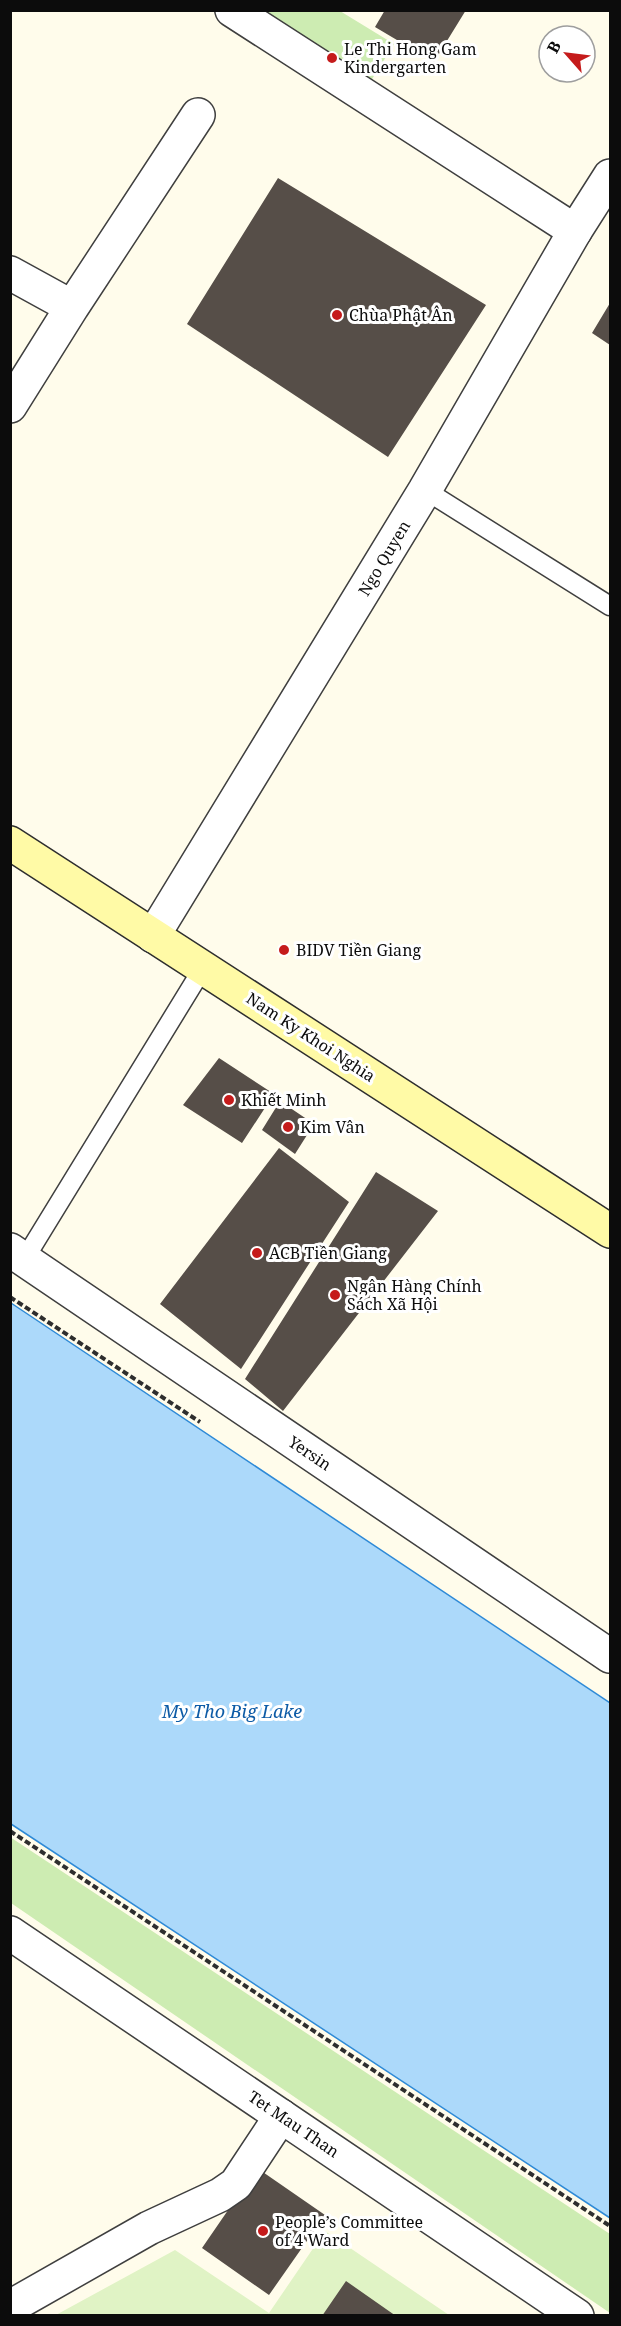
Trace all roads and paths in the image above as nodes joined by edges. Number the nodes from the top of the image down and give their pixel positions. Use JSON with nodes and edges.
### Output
{"nodes":[{"id":1,"x":232,"y":10,"type":"edge"},
{"id":2,"x":198,"y":115,"type":"dead end"},
{"id":3,"x":610,"y":176,"type":"edge"},
{"id":4,"x":575,"y":231,"type":"junction"},
{"id":5,"x":10,"y":273,"type":"edge"},
{"id":6,"x":72,"y":308,"type":"junction"},
{"id":7,"x":10,"y":406,"type":"edge"},
{"id":8,"x":425,"y":490,"type":"junction"},
{"id":9,"x":610,"y":606,"type":"edge"},
{"id":10,"x":10,"y":843,"type":"edge"},
{"id":11,"x":153,"y":936,"type":"junction"},
{"id":12,"x":203,"y":968,"type":"junction"},
{"id":13,"x":610,"y":1231,"type":"edge"},
{"id":14,"x":17,"y":1255,"type":"edge"},
{"id":15,"x":610,"y":1656,"type":"edge"},
{"id":16,"x":10,"y":1831,"type":"edge"},
{"id":17,"x":10,"y":1933,"type":"edge"},
{"id":18,"x":281,"y":2116,"type":"junction"},
{"id":19,"x":610,"y":2226,"type":"edge"},
{"id":20,"x":10,"y":2307,"type":"edge"},
{"id":21,"x":577,"y":2316,"type":"edge"}],
"edges":[{"from":1,"to":4,"type":"street"},
{"from":2,"to":6,"type":"street"},
{"from":3,"to":4,"type":"street","name":"Ngo Quyen"},
{"from":4,"to":8,"type":"street","name":"Ngo Quyen"},
{"from":5,"to":6,"type":"street"},
{"from":6,"to":7,"type":"street"},
{"from":8,"to":9,"type":"lane"},
{"from":8,"to":11,"type":"street","name":"Ngo Quyen"},
{"from":10,"to":11,"type":"main road","name":"Nam Ky Khoi Nghia"},
{"from":11,"to":12,"type":"main road","name":"Nam Ky Khoi Nghia"},
{"from":12,"to":13,"type":"main road","name":"Nam Ky Khoi Nghia"},
{"from":12,"to":14,"type":"lane"},
{"from":14,"to":15,"type":"street","name":"Yersin"},
{"from":16,"to":19,"type":"path"},
{"from":17,"to":18,"type":"street","name":"Tet Mau Than"},
{"from":18,"to":20,"type":"street"},
{"from":18,"to":21,"type":"street","name":"Tet Mau Than"}]}
